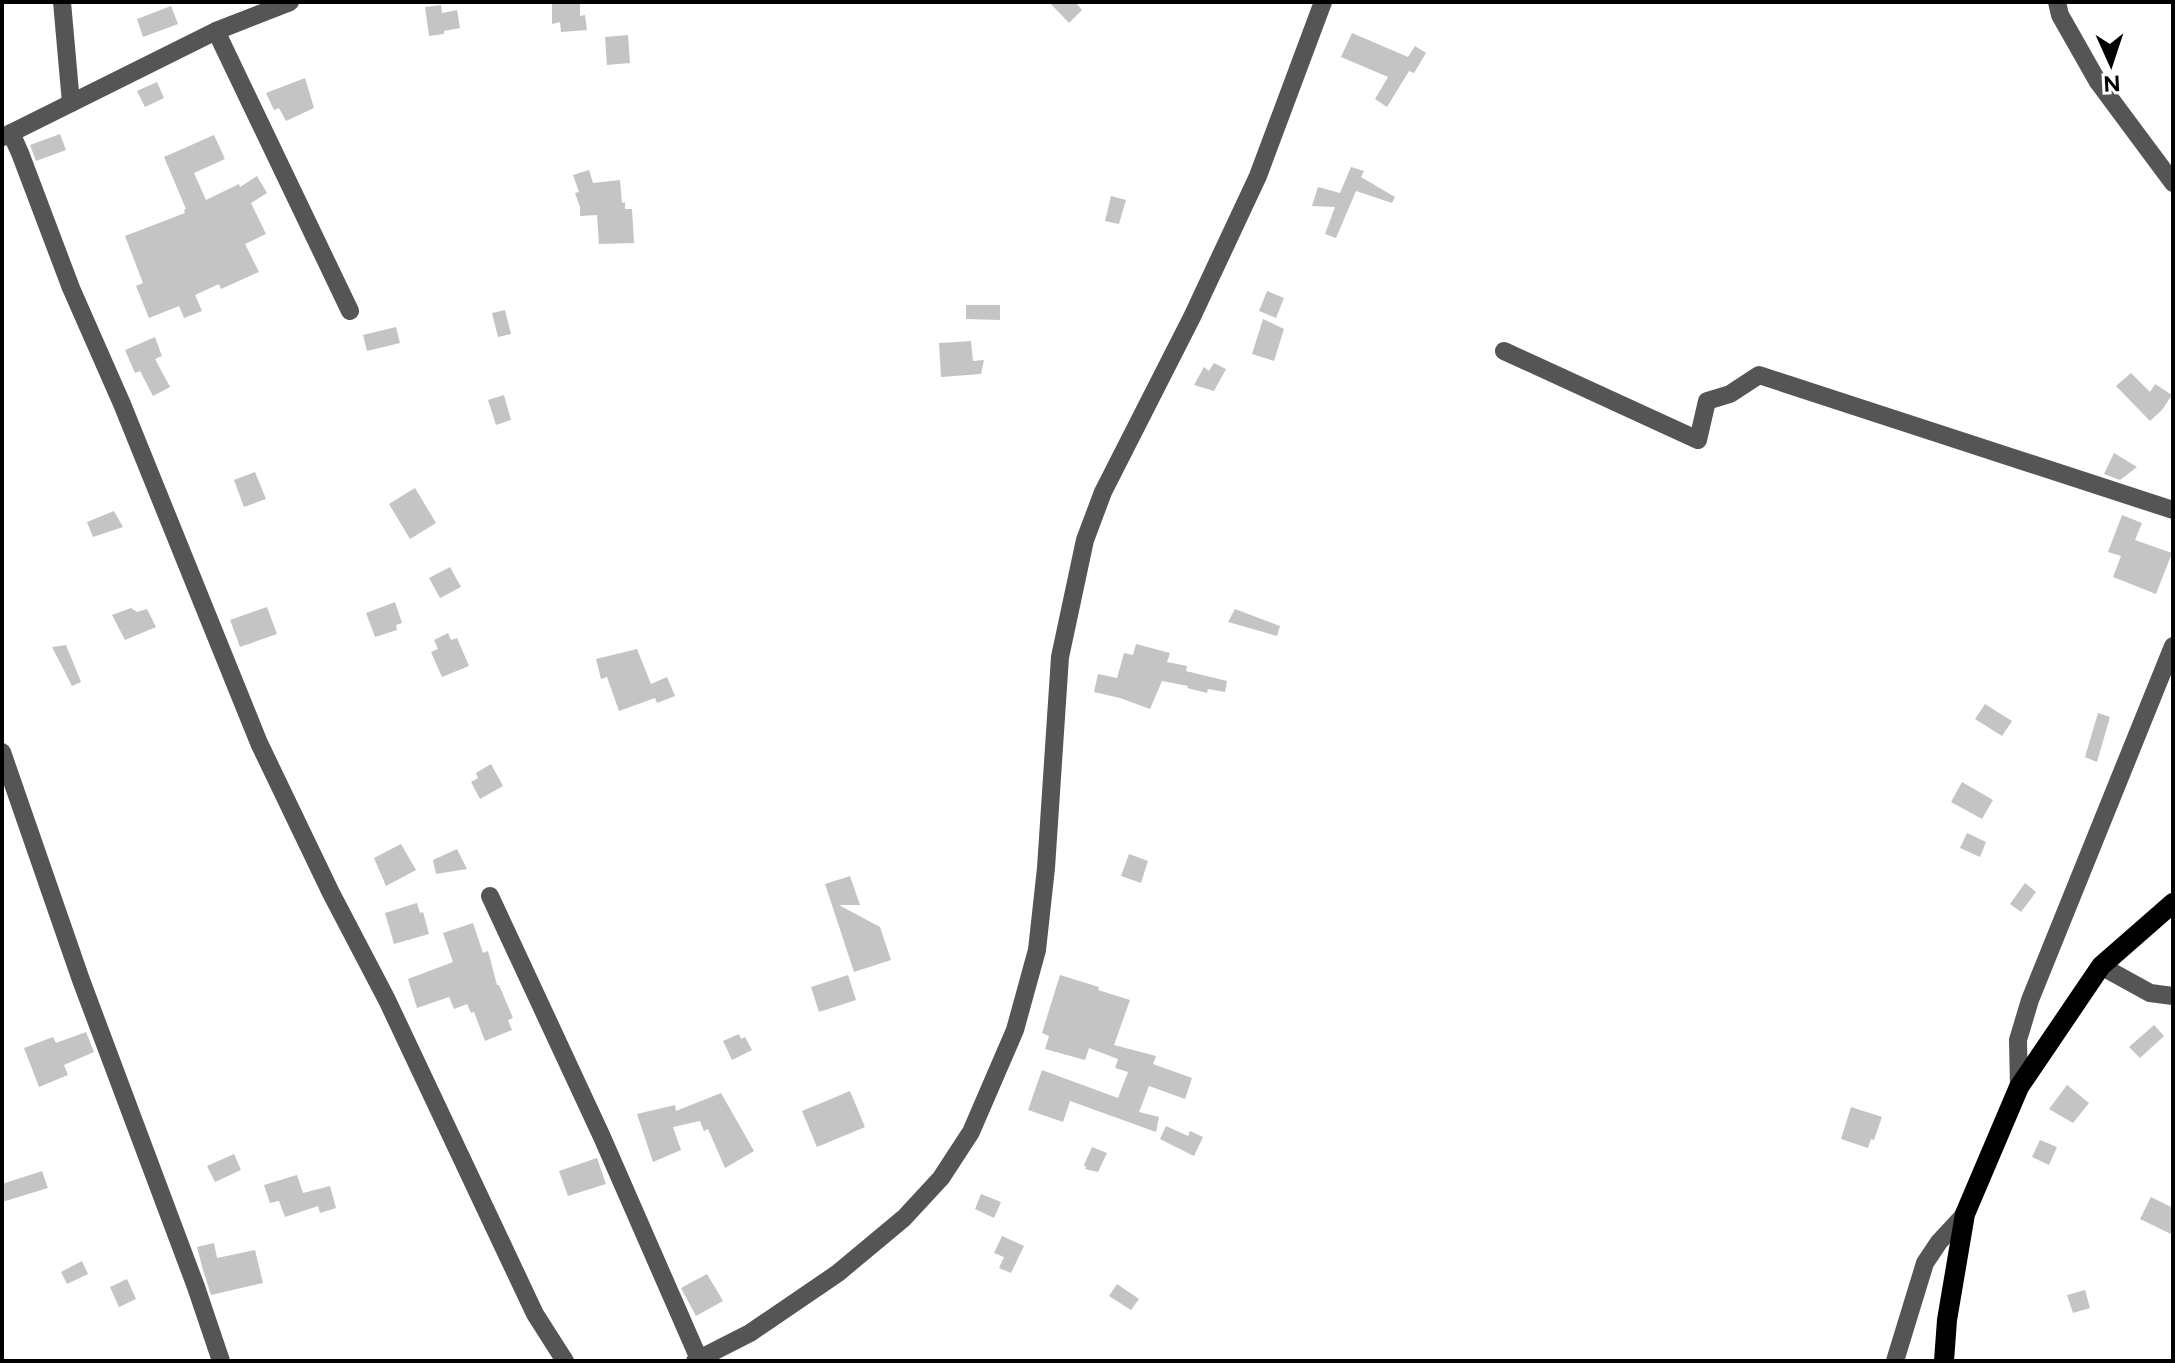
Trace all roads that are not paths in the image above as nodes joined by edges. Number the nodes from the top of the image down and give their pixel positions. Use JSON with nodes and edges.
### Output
{"nodes":[{"id":1,"x":62,"y":2,"type":"edge"},
{"id":2,"x":1323,"y":2,"type":"edge"},
{"id":3,"x":2057,"y":2,"type":"edge"},
{"id":4,"x":284,"y":3,"type":"edge"},
{"id":5,"x":216,"y":31,"type":"junction"},
{"id":6,"x":71,"y":103,"type":"junction"},
{"id":7,"x":6,"y":135,"type":"edge"},
{"id":8,"x":2173,"y":183,"type":"edge"},
{"id":9,"x":350,"y":311,"type":"dead end"},
{"id":10,"x":1504,"y":351,"type":"dead end"},
{"id":11,"x":2173,"y":510,"type":"edge"},
{"id":12,"x":2173,"y":646,"type":"edge"},
{"id":13,"x":2,"y":752,"type":"edge"},
{"id":14,"x":490,"y":896,"type":"dead end"},
{"id":15,"x":2173,"y":903,"type":"edge"},
{"id":16,"x":2101,"y":966,"type":"junction"},
{"id":17,"x":2173,"y":996,"type":"edge"},
{"id":18,"x":2019,"y":1087,"type":"junction"},
{"id":19,"x":1965,"y":1214,"type":"junction"},
{"id":20,"x":697,"y":1360,"type":"edge"},
{"id":21,"x":221,"y":1361,"type":"edge"},
{"id":22,"x":565,"y":1361,"type":"edge"},
{"id":23,"x":1895,"y":1361,"type":"edge"},
{"id":24,"x":1944,"y":1361,"type":"edge"}],
"edges":[{"from":1,"to":6,"type":"street"},
{"from":2,"to":20,"type":"street"},
{"from":3,"to":8,"type":"street"},
{"from":4,"to":5,"type":"street"},
{"from":5,"to":6,"type":"street"},
{"from":5,"to":9,"type":"street"},
{"from":6,"to":7,"type":"street"},
{"from":7,"to":22,"type":"street"},
{"from":10,"to":11,"type":"street"},
{"from":12,"to":18,"type":"street"},
{"from":13,"to":21,"type":"street"},
{"from":14,"to":20,"type":"street"},
{"from":15,"to":16,"type":"main road"},
{"from":16,"to":17,"type":"street"},
{"from":16,"to":18,"type":"main road"},
{"from":18,"to":19,"type":"main road"},
{"from":19,"to":23,"type":"street"},
{"from":19,"to":24,"type":"main road"}]}
